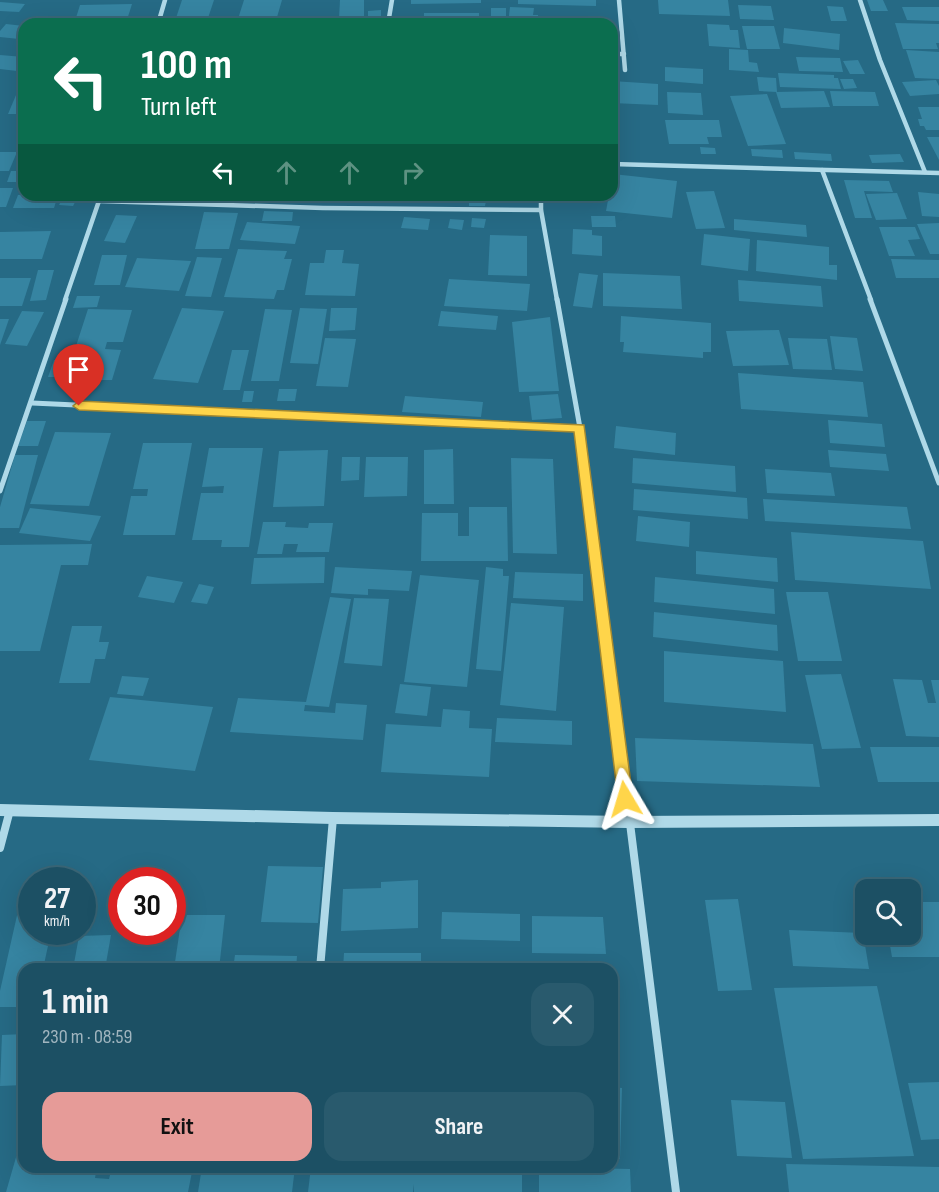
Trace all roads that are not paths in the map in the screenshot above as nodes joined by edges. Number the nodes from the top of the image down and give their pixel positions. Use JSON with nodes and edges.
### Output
{"nodes":[{"id":1,"x":165,"y":0,"type":"edge"},
{"id":2,"x":392,"y":0,"type":"edge"},
{"id":3,"x":619,"y":0,"type":"edge"},
{"id":4,"x":860,"y":0,"type":"edge"},
{"id":5,"x":160,"y":18,"type":"edge"},
{"id":6,"x":389,"y":18,"type":"edge"},
{"id":7,"x":618,"y":54,"type":"edge"},
{"id":8,"x":624,"y":54,"type":"junction"},
{"id":9,"x":625,"y":70,"type":"dead end"},
{"id":10,"x":618,"y":164,"type":"edge"},
{"id":11,"x":822,"y":170,"type":"junction"},
{"id":12,"x":926,"y":172,"type":"junction"},
{"id":13,"x":939,"y":173,"type":"edge"},
{"id":14,"x":99,"y":201,"type":"edge"},
{"id":15,"x":167,"y":201,"type":"edge"},
{"id":16,"x":541,"y":201,"type":"edge"},
{"id":17,"x":541,"y":210,"type":"junction"},
{"id":18,"x":32,"y":404,"type":"junction"},
{"id":19,"x":580,"y":428,"type":"junction"},
{"id":20,"x":939,"y":483,"type":"edge"},
{"id":21,"x":0,"y":491,"type":"edge"},
{"id":22,"x":5,"y":810,"type":"edge"},
{"id":23,"x":333,"y":818,"type":"junction"},
{"id":24,"x":939,"y":820,"type":"edge"},
{"id":25,"x":628,"y":822,"type":"junction"},
{"id":26,"x":0,"y":848,"type":"edge"},
{"id":27,"x":321,"y":963,"type":"edge"},
{"id":28,"x":676,"y":1192,"type":"edge"}],
"edges":[{"from":1,"to":5,"type":"street"},
{"from":2,"to":6,"type":"street"},
{"from":3,"to":8,"type":"street"},
{"from":4,"to":12,"type":"street"},
{"from":7,"to":8,"type":"street"},
{"from":8,"to":9,"type":"street"},
{"from":10,"to":11,"type":"street"},
{"from":11,"to":12,"type":"street"},
{"from":11,"to":20,"type":"street"},
{"from":12,"to":13,"type":"street"},
{"from":14,"to":18,"type":"street"},
{"from":15,"to":17,"type":"street"},
{"from":16,"to":17,"type":"street"},
{"from":17,"to":19,"type":"street"},
{"from":18,"to":19,"type":"street"},
{"from":18,"to":21,"type":"street"},
{"from":19,"to":25,"type":"street"},
{"from":22,"to":23,"type":"street"},
{"from":22,"to":26,"type":"street"},
{"from":23,"to":25,"type":"street"},
{"from":23,"to":27,"type":"street"},
{"from":24,"to":25,"type":"street"},
{"from":25,"to":28,"type":"street"}]}
